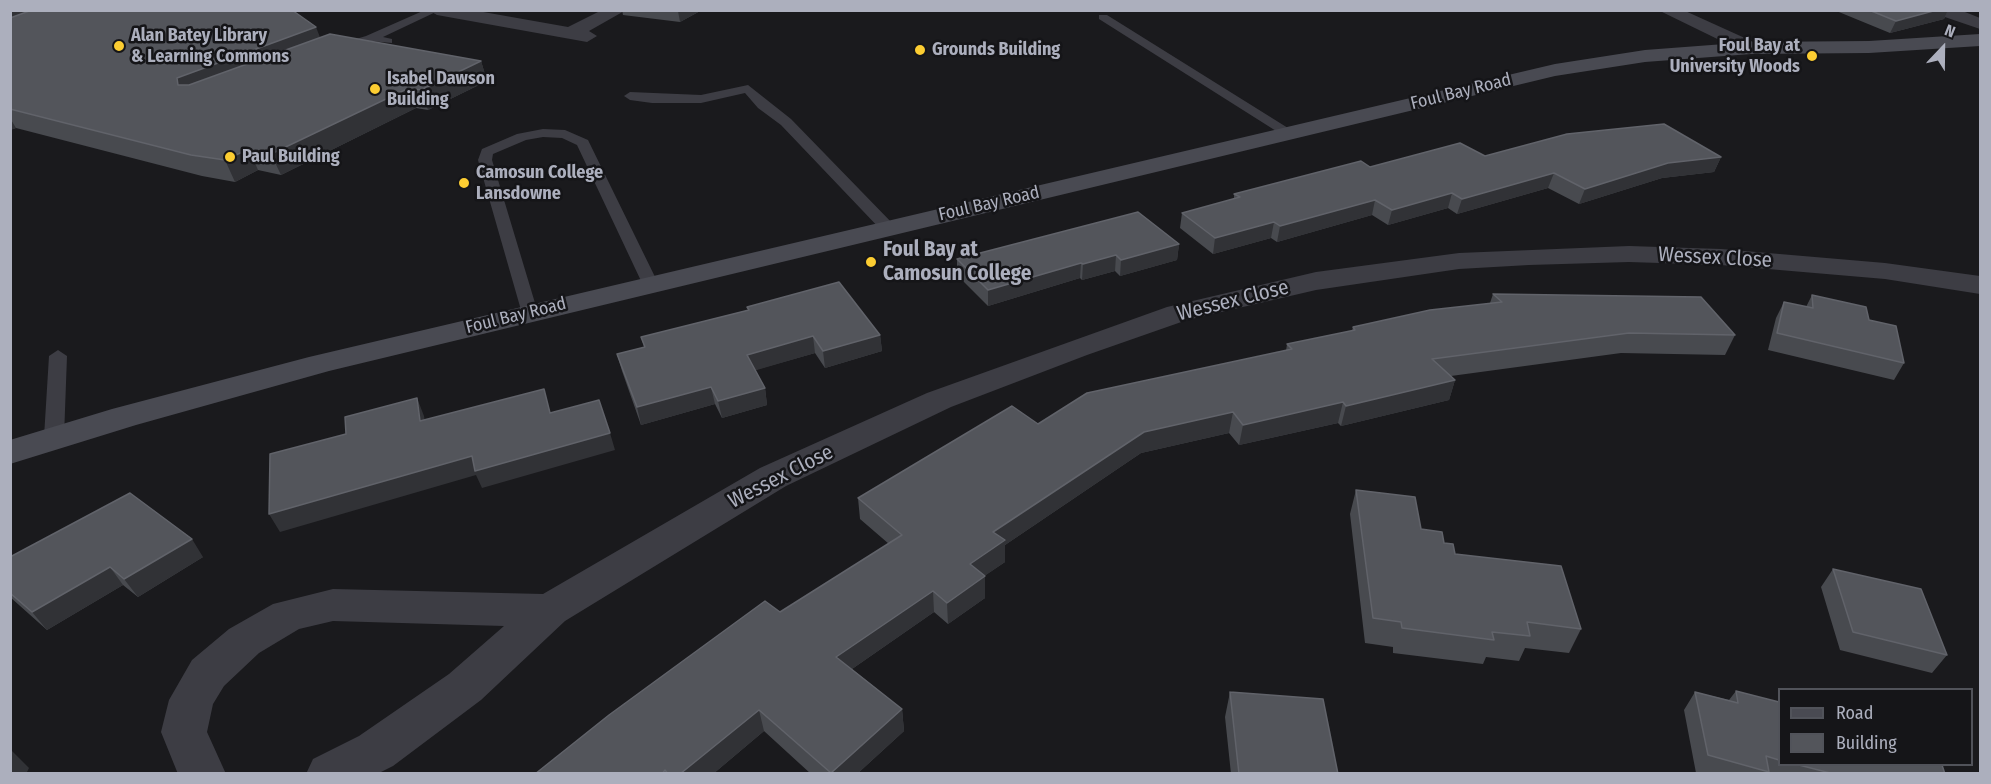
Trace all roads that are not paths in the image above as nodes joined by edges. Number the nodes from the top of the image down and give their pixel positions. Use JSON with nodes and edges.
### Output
{"nodes":[{"id":1,"x":436,"y":10,"type":"edge"},
{"id":2,"x":617,"y":10,"type":"edge"},
{"id":3,"x":1667,"y":10,"type":"edge"},
{"id":4,"x":1942,"y":10,"type":"edge"},
{"id":5,"x":1103,"y":17,"type":"dead end"},
{"id":6,"x":1980,"y":24,"type":"edge"},
{"id":7,"x":370,"y":38,"type":"junction"},
{"id":8,"x":1980,"y":40,"type":"edge"},
{"id":9,"x":388,"y":41,"type":"dead end"},
{"id":10,"x":1751,"y":48,"type":"junction"},
{"id":11,"x":326,"y":50,"type":"edge"},
{"id":12,"x":630,"y":96,"type":"dead end"},
{"id":13,"x":1289,"y":134,"type":"junction"},
{"id":14,"x":888,"y":228,"type":"junction"},
{"id":15,"x":650,"y":283,"type":"junction"},
{"id":16,"x":1980,"y":285,"type":"edge"},
{"id":17,"x":529,"y":313,"type":"junction"},
{"id":18,"x":58,"y":356,"type":"dead end"},
{"id":19,"x":54,"y":437,"type":"junction"},
{"id":20,"x":10,"y":452,"type":"edge"},
{"id":21,"x":550,"y":610,"type":"junction"},
{"id":22,"x":202,"y":774,"type":"edge"},
{"id":23,"x":330,"y":774,"type":"edge"}],
"edges":[{"from":1,"to":2,"type":"street"},
{"from":1,"to":7,"type":"lane"},
{"from":3,"to":10,"type":"street"},
{"from":4,"to":6,"type":"street"},
{"from":5,"to":13,"type":"lane"},
{"from":7,"to":9,"type":"lane"},
{"from":7,"to":11,"type":"lane"},
{"from":8,"to":10,"type":"main road","name":"Foul Bay Road"},
{"from":10,"to":13,"type":"main road","name":"Foul Bay Road"},
{"from":12,"to":14,"type":"lane"},
{"from":13,"to":14,"type":"main road","name":"Foul Bay Road"},
{"from":14,"to":15,"type":"main road","name":"Foul Bay Road"},
{"from":15,"to":17,"type":"main road","name":"Foul Bay Road"},
{"from":15,"to":17,"type":"lane"},
{"from":16,"to":21,"type":"street","name":"Wessex Close"},
{"from":17,"to":19,"type":"main road","name":"Foul Bay Road"},
{"from":18,"to":19,"type":"lane"},
{"from":19,"to":20,"type":"main road","name":"Foul Bay Road"},
{"from":21,"to":22,"type":"street"},
{"from":21,"to":23,"type":"street","name":"Wessex Close"}]}
